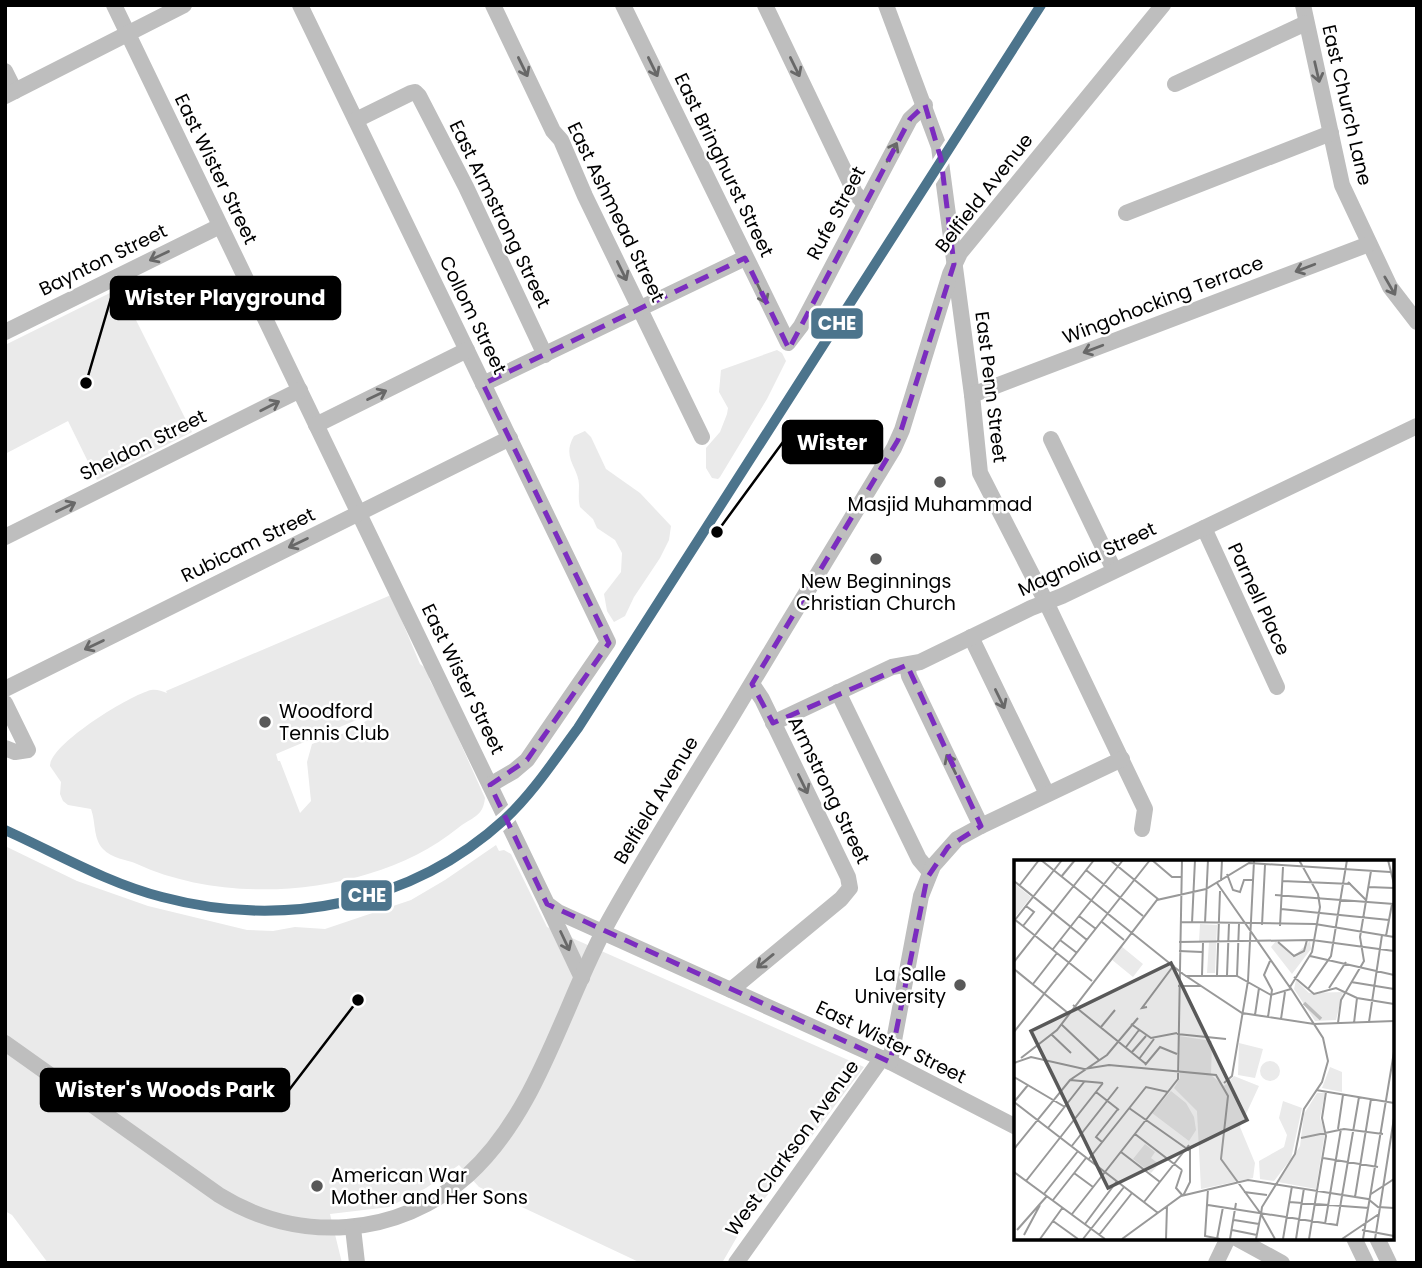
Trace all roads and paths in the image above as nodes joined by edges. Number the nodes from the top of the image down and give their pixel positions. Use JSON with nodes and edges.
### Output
{"nodes":[{"id":1,"x":114,"y":5,"type":"edge"},
{"id":2,"x":184,"y":5,"type":"edge"},
{"id":3,"x":300,"y":5,"type":"edge"},
{"id":4,"x":493,"y":5,"type":"edge"},
{"id":5,"x":623,"y":5,"type":"edge"},
{"id":6,"x":765,"y":5,"type":"edge"},
{"id":7,"x":887,"y":5,"type":"edge"},
{"id":8,"x":1163,"y":5,"type":"edge"},
{"id":9,"x":1303,"y":5,"type":"edge"},
{"id":10,"x":1306,"y":23,"type":"junction"},
{"id":11,"x":128,"y":34,"type":"junction"},
{"id":12,"x":5,"y":71,"type":"edge"},
{"id":13,"x":1175,"y":84,"type":"dead end"},
{"id":14,"x":10,"y":94,"type":"edge"},
{"id":15,"x":925,"y":106,"type":"junction"},
{"id":16,"x":356,"y":120,"type":"junction"},
{"id":17,"x":1331,"y":133,"type":"junction"},
{"id":18,"x":865,"y":204,"type":"junction"},
{"id":19,"x":1126,"y":213,"type":"dead end"},
{"id":20,"x":220,"y":226,"type":"junction"},
{"id":21,"x":1369,"y":244,"type":"junction"},
{"id":22,"x":745,"y":258,"type":"junction"},
{"id":23,"x":954,"y":264,"type":"junction"},
{"id":24,"x":640,"y":309,"type":"junction"},
{"id":25,"x":1417,"y":321,"type":"edge"},
{"id":26,"x":5,"y":332,"type":"edge"},
{"id":27,"x":788,"y":343,"type":"joint"},
{"id":28,"x":467,"y":350,"type":"junction"},
{"id":29,"x":545,"y":355,"type":"junction"},
{"id":30,"x":483,"y":384,"type":"junction"},
{"id":31,"x":300,"y":390,"type":"junction"},
{"id":32,"x":972,"y":395,"type":"junction"},
{"id":33,"x":316,"y":425,"type":"junction"},
{"id":34,"x":1417,"y":426,"type":"edge"},
{"id":35,"x":702,"y":437,"type":"dead end"},
{"id":36,"x":510,"y":438,"type":"junction"},
{"id":37,"x":1051,"y":439,"type":"dead end"},
{"id":38,"x":359,"y":513,"type":"junction"},
{"id":39,"x":1204,"y":528,"type":"junction"},
{"id":40,"x":5,"y":537,"type":"edge"},
{"id":41,"x":1114,"y":570,"type":"junction"},
{"id":42,"x":1046,"y":602,"type":"junction"},
{"id":43,"x":971,"y":637,"type":"junction"},
{"id":44,"x":907,"y":665,"type":"junction"},
{"id":45,"x":752,"y":684,"type":"junction"},
{"id":46,"x":1277,"y":687,"type":"dead end"},
{"id":47,"x":5,"y":689,"type":"edge"},
{"id":48,"x":838,"y":692,"type":"junction"},
{"id":49,"x":5,"y":703,"type":"edge"},
{"id":50,"x":773,"y":723,"type":"junction"},
{"id":51,"x":5,"y":748,"type":"edge"},
{"id":52,"x":1122,"y":760,"type":"junction"},
{"id":53,"x":490,"y":785,"type":"junction"},
{"id":54,"x":1047,"y":794,"type":"junction"},
{"id":55,"x":981,"y":826,"type":"junction"},
{"id":56,"x":1142,"y":830,"type":"dead end"},
{"id":57,"x":930,"y":872,"type":"junction"},
{"id":58,"x":547,"y":904,"type":"junction"},
{"id":59,"x":603,"y":932,"type":"junction"},
{"id":60,"x":582,"y":978,"type":"junction"},
{"id":61,"x":731,"y":990,"type":"junction"},
{"id":62,"x":5,"y":1042,"type":"edge"},
{"id":63,"x":886,"y":1060,"type":"junction"},
{"id":64,"x":1014,"y":1125,"type":"edge"},
{"id":65,"x":353,"y":1228,"type":"junction"},
{"id":66,"x":1227,"y":1240,"type":"edge"},
{"id":67,"x":1240,"y":1240,"type":"edge"},
{"id":68,"x":1355,"y":1240,"type":"edge"},
{"id":69,"x":1378,"y":1240,"type":"edge"},
{"id":70,"x":357,"y":1263,"type":"edge"},
{"id":71,"x":736,"y":1263,"type":"edge"},
{"id":72,"x":1216,"y":1263,"type":"edge"},
{"id":73,"x":1282,"y":1263,"type":"edge"},
{"id":74,"x":1366,"y":1263,"type":"edge"},
{"id":75,"x":1389,"y":1263,"type":"edge"}],
"edges":[{"from":1,"to":11,"type":"street","name":"East Wister Street"},
{"from":2,"to":11,"type":"street"},
{"from":3,"to":16,"type":"street","name":"Collom Street"},
{"from":4,"to":24,"type":"street","name":"East Ashmead Street","one_way":true},
{"from":5,"to":22,"type":"street","name":"East Bringhurst Street","one_way":true},
{"from":6,"to":18,"type":"street","one_way":true},
{"from":7,"to":15,"type":"street","name":"East Penn Street"},
{"from":8,"to":23,"type":"street","name":"Belfield Avenue"},
{"from":9,"to":10,"type":"street","name":"East Church Lane"},
{"from":10,"to":13,"type":"street"},
{"from":10,"to":17,"type":"street","name":"East Church Lane","one_way":true},
{"from":11,"to":14,"type":"street"},
{"from":11,"to":20,"type":"street","name":"East Wister Street"},
{"from":12,"to":14,"type":"street"},
{"from":18,"to":15,"type":"street","name":"Rufe Street","one_way":true},
{"from":15,"to":23,"type":"street","name":"East Penn Street"},
{"from":16,"to":28,"type":"street","name":"Collom Street"},
{"from":16,"to":29,"type":"street","name":"East Armstrong Street"},
{"from":17,"to":19,"type":"street"},
{"from":17,"to":21,"type":"street","name":"East Church Lane"},
{"from":18,"to":27,"type":"street","name":"Rufe Street"},
{"from":20,"to":26,"type":"street","name":"Baynton Street","one_way":true},
{"from":20,"to":31,"type":"street","name":"East Wister Street"},
{"from":21,"to":25,"type":"street","name":"East Church Lane","one_way":true},
{"from":21,"to":32,"type":"street","name":"Wingohocking Terrace","one_way":true},
{"from":22,"to":24,"type":"street"},
{"from":22,"to":27,"type":"street","name":"East Bringhurst Street","one_way":true},
{"from":23,"to":32,"type":"street","name":"East Penn Street"},
{"from":23,"to":45,"type":"street","name":"Belfield Avenue"},
{"from":24,"to":29,"type":"street"},
{"from":24,"to":35,"type":"street","name":"East Ashmead Street"},
{"from":28,"to":30,"type":"street","name":"Collom Street"},
{"from":33,"to":28,"type":"street","one_way":true},
{"from":29,"to":30,"type":"street"},
{"from":30,"to":36,"type":"street","name":"Collom Street"},
{"from":31,"to":33,"type":"street","name":"East Wister Street"},
{"from":40,"to":31,"type":"street","name":"Sheldon Street","one_way":true},
{"from":32,"to":42,"type":"street","name":"East Penn Street"},
{"from":33,"to":38,"type":"street","name":"East Wister Street"},
{"from":34,"to":39,"type":"street","name":"Magnolia Street"},
{"from":36,"to":38,"type":"street","name":"Rubicam Street"},
{"from":36,"to":53,"type":"street","name":"Collom Street"},
{"from":37,"to":41,"type":"street"},
{"from":38,"to":47,"type":"street","name":"Rubicam Street","one_way":true},
{"from":38,"to":53,"type":"street","name":"East Wister Street"},
{"from":39,"to":41,"type":"street","name":"Magnolia Street"},
{"from":39,"to":46,"type":"street","name":"Parnell Place"},
{"from":41,"to":42,"type":"street","name":"Magnolia Street"},
{"from":42,"to":43,"type":"street","name":"Magnolia Street"},
{"from":42,"to":52,"type":"street","name":"East Penn Street"},
{"from":43,"to":44,"type":"street","name":"Magnolia Street"},
{"from":43,"to":54,"type":"street","one_way":true},
{"from":44,"to":48,"type":"street","name":"Magnolia Street"},
{"from":55,"to":44,"type":"street","one_way":true},
{"from":45,"to":50,"type":"street","name":"Armstrong Street"},
{"from":45,"to":59,"type":"street","name":"Belfield Avenue"},
{"from":48,"to":50,"type":"street","name":"Magnolia Street"},
{"from":48,"to":57,"type":"street"},
{"from":49,"to":51,"type":"street"},
{"from":50,"to":61,"type":"street","name":"Armstrong Street","one_way":true},
{"from":52,"to":54,"type":"street","name":"West Clarkson Avenue"},
{"from":52,"to":56,"type":"street","name":"East Penn Street"},
{"from":53,"to":58,"type":"street","name":"East Wister Street"},
{"from":54,"to":55,"type":"street","name":"West Clarkson Avenue"},
{"from":55,"to":57,"type":"street","name":"West Clarkson Avenue"},
{"from":57,"to":63,"type":"street","name":"West Clarkson Avenue"},
{"from":58,"to":59,"type":"street","name":"East Wister Street"},
{"from":58,"to":60,"type":"street","one_way":true},
{"from":59,"to":60,"type":"street","name":"Belfield Avenue"},
{"from":59,"to":61,"type":"street","name":"East Wister Street"},
{"from":60,"to":65,"type":"street","name":"Belfield Avenue"},
{"from":61,"to":63,"type":"street","name":"East Wister Street"},
{"from":62,"to":65,"type":"street","name":"Belfield Avenue"},
{"from":63,"to":64,"type":"street","name":"East Wister Street"},
{"from":63,"to":71,"type":"street","name":"West Clarkson Avenue"},
{"from":65,"to":70,"type":"street"},
{"from":66,"to":72,"type":"street"},
{"from":67,"to":73,"type":"street"},
{"from":68,"to":74,"type":"street"},
{"from":69,"to":75,"type":"street"}]}
